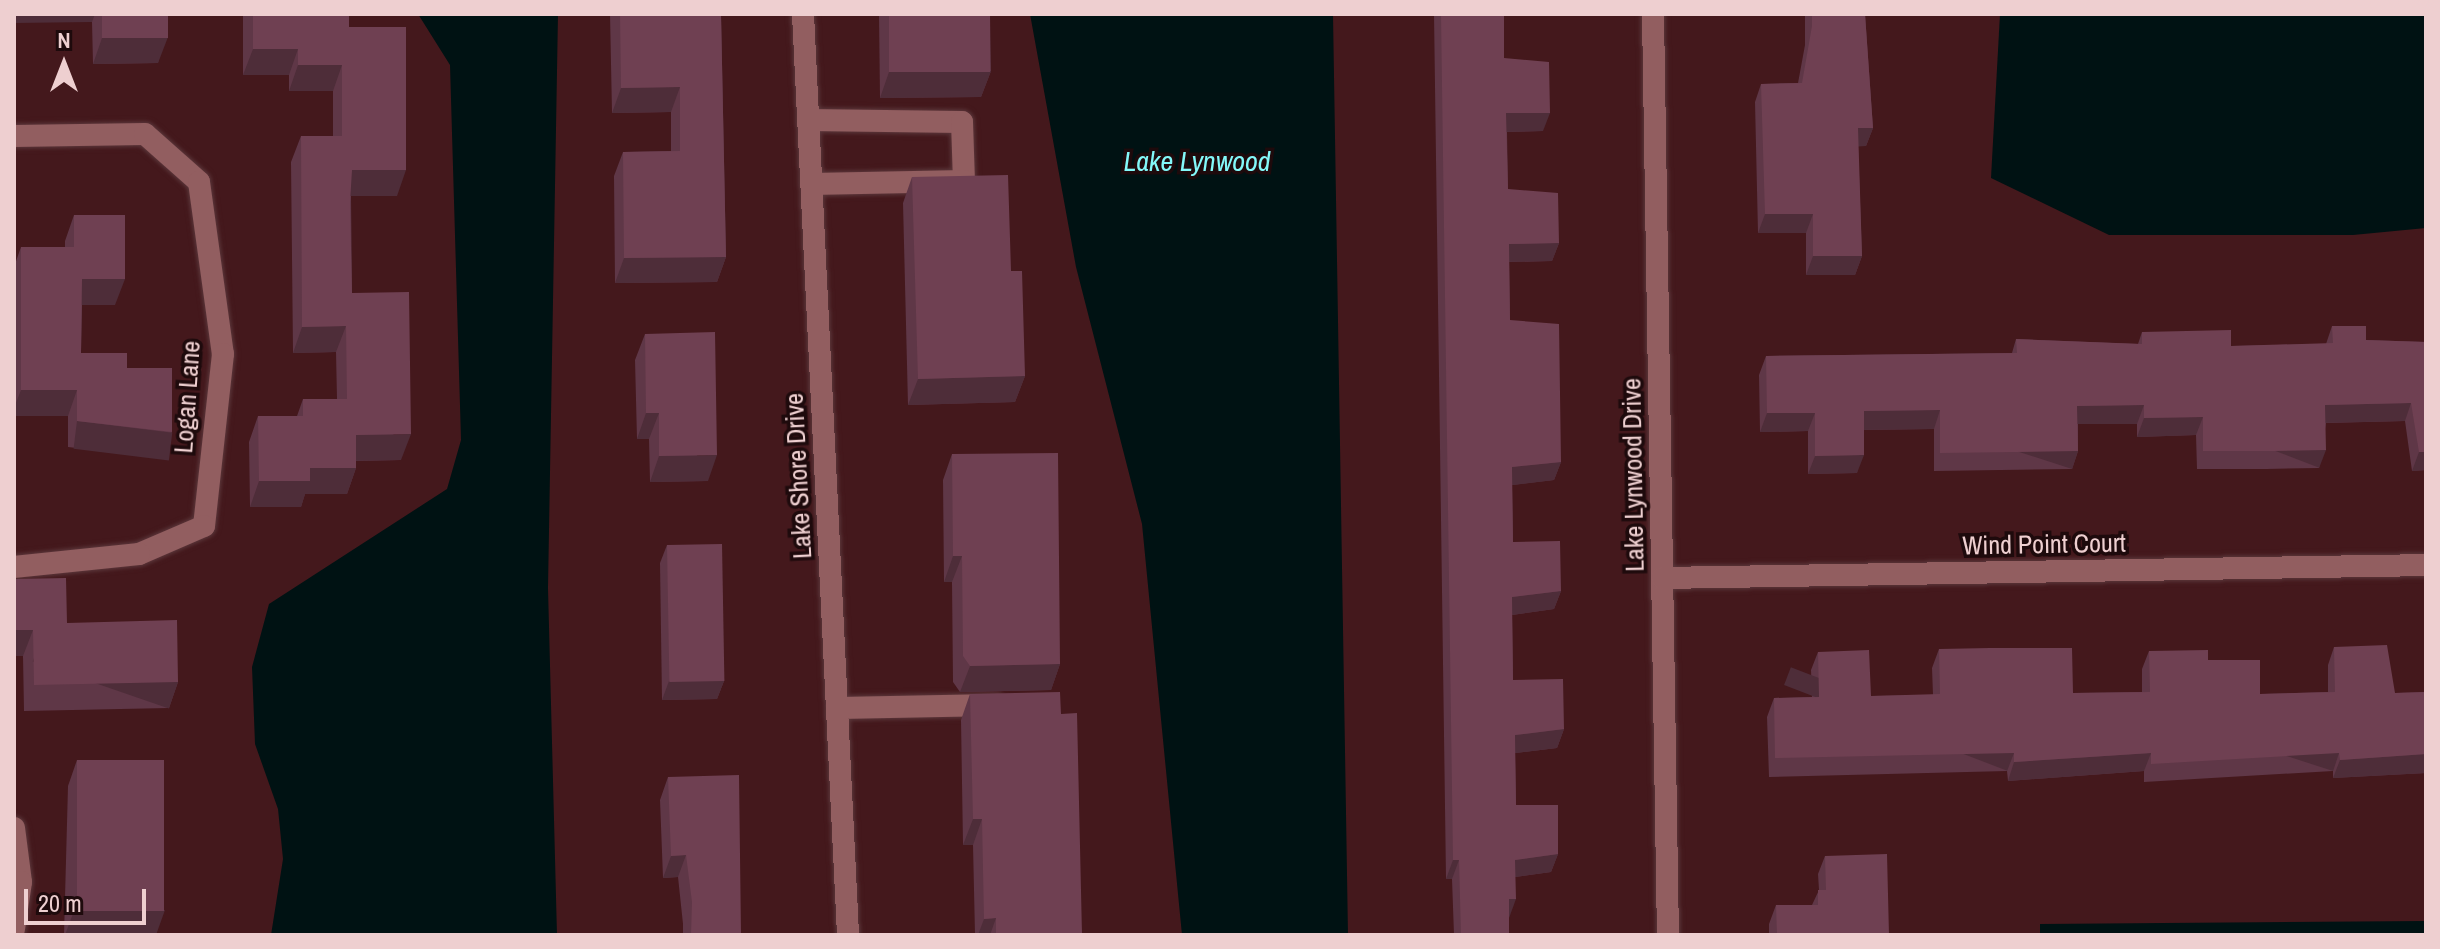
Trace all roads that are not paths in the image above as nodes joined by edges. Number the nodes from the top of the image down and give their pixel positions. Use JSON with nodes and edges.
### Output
{"nodes":[{"id":1,"x":803,"y":14,"type":"edge"},
{"id":2,"x":1653,"y":14,"type":"edge"},
{"id":3,"x":808,"y":120,"type":"junction"},
{"id":4,"x":14,"y":136,"type":"edge"},
{"id":5,"x":811,"y":184,"type":"junction"},
{"id":6,"x":2426,"y":565,"type":"edge"},
{"id":7,"x":14,"y":567,"type":"edge"},
{"id":8,"x":1662,"y":578,"type":"junction"},
{"id":9,"x":1020,"y":705,"type":"edge"},
{"id":10,"x":837,"y":708,"type":"junction"},
{"id":11,"x":14,"y":828,"type":"edge"},
{"id":12,"x":14,"y":929,"type":"edge"},
{"id":13,"x":848,"y":935,"type":"edge"},
{"id":14,"x":1668,"y":935,"type":"edge"}],
"edges":[{"from":1,"to":3,"type":"street","name":"Lake Shore Drive"},
{"from":2,"to":8,"type":"street","name":"Lake Lynwood Drive"},
{"from":3,"to":5,"type":"street","name":"Lake Shore Drive"},
{"from":3,"to":5,"type":"street"},
{"from":4,"to":7,"type":"street","name":"Logan Lane"},
{"from":5,"to":10,"type":"street","name":"Lake Shore Drive"},
{"from":6,"to":8,"type":"street","name":"Wind Point Court"},
{"from":8,"to":14,"type":"street","name":"Lake Lynwood Drive"},
{"from":9,"to":10,"type":"street"},
{"from":10,"to":13,"type":"street","name":"Lake Shore Drive"},
{"from":11,"to":12,"type":"street"}]}
